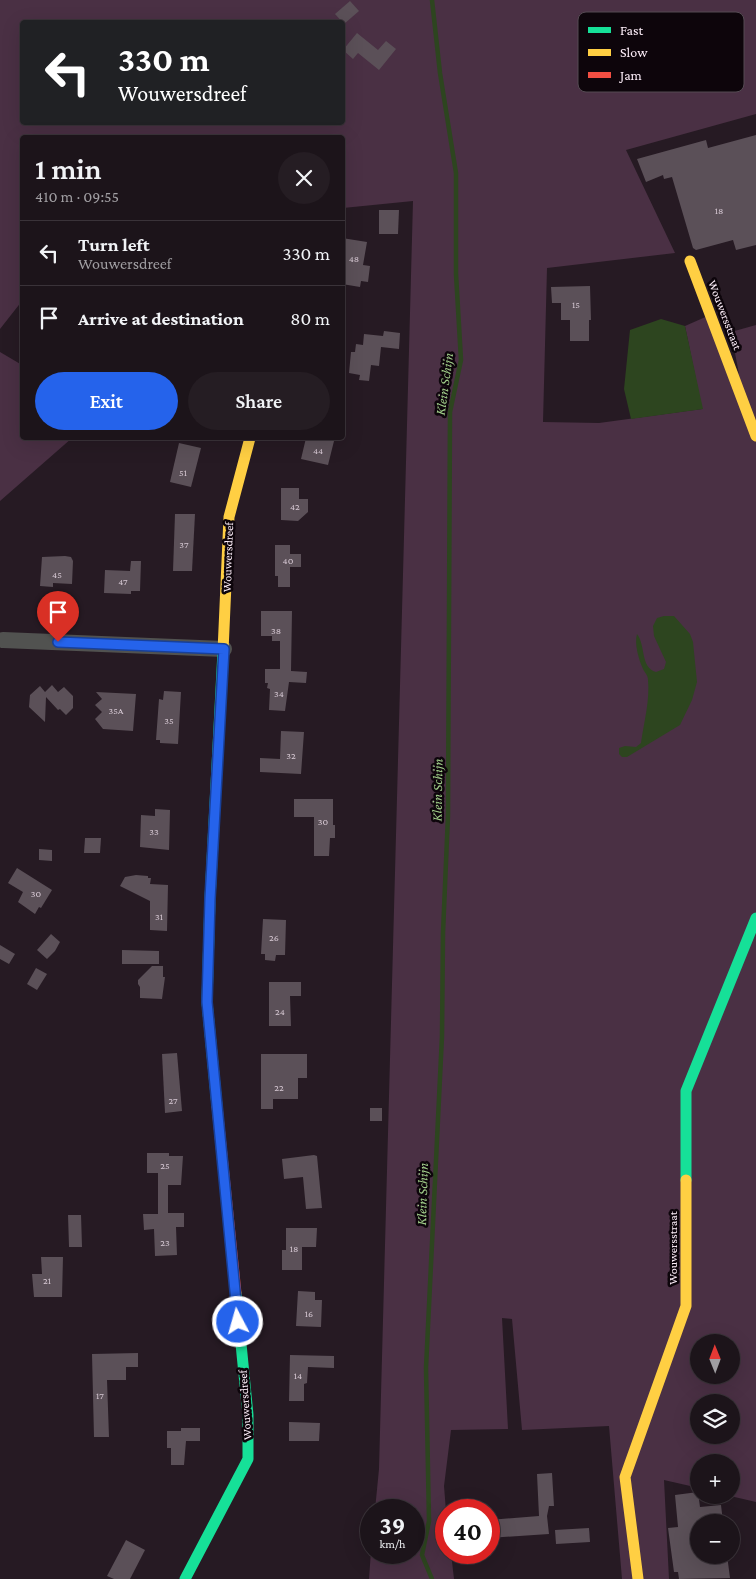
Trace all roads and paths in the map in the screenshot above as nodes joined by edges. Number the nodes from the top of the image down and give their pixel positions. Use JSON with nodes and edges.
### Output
{"nodes":[{"id":1,"x":690,"y":261,"type":"dead end"},
{"id":2,"x":756,"y":436,"type":"edge"},
{"id":3,"x":249,"y":440,"type":"edge"},
{"id":4,"x":3,"y":640,"type":"dead end"},
{"id":5,"x":224,"y":649,"type":"junction"},
{"id":6,"x":756,"y":918,"type":"edge"},
{"id":7,"x":186,"y":1579,"type":"edge"},
{"id":8,"x":638,"y":1579,"type":"edge"}],
"edges":[{"from":1,"to":2,"type":"street","name":"Wouwersstraat"},
{"from":3,"to":5,"type":"street","name":"Wouwersdreef"},
{"from":4,"to":5,"type":"street"},
{"from":5,"to":7,"type":"street","name":"Wouwersdreef"},
{"from":6,"to":8,"type":"street","name":"Wouwersstraat"}]}
